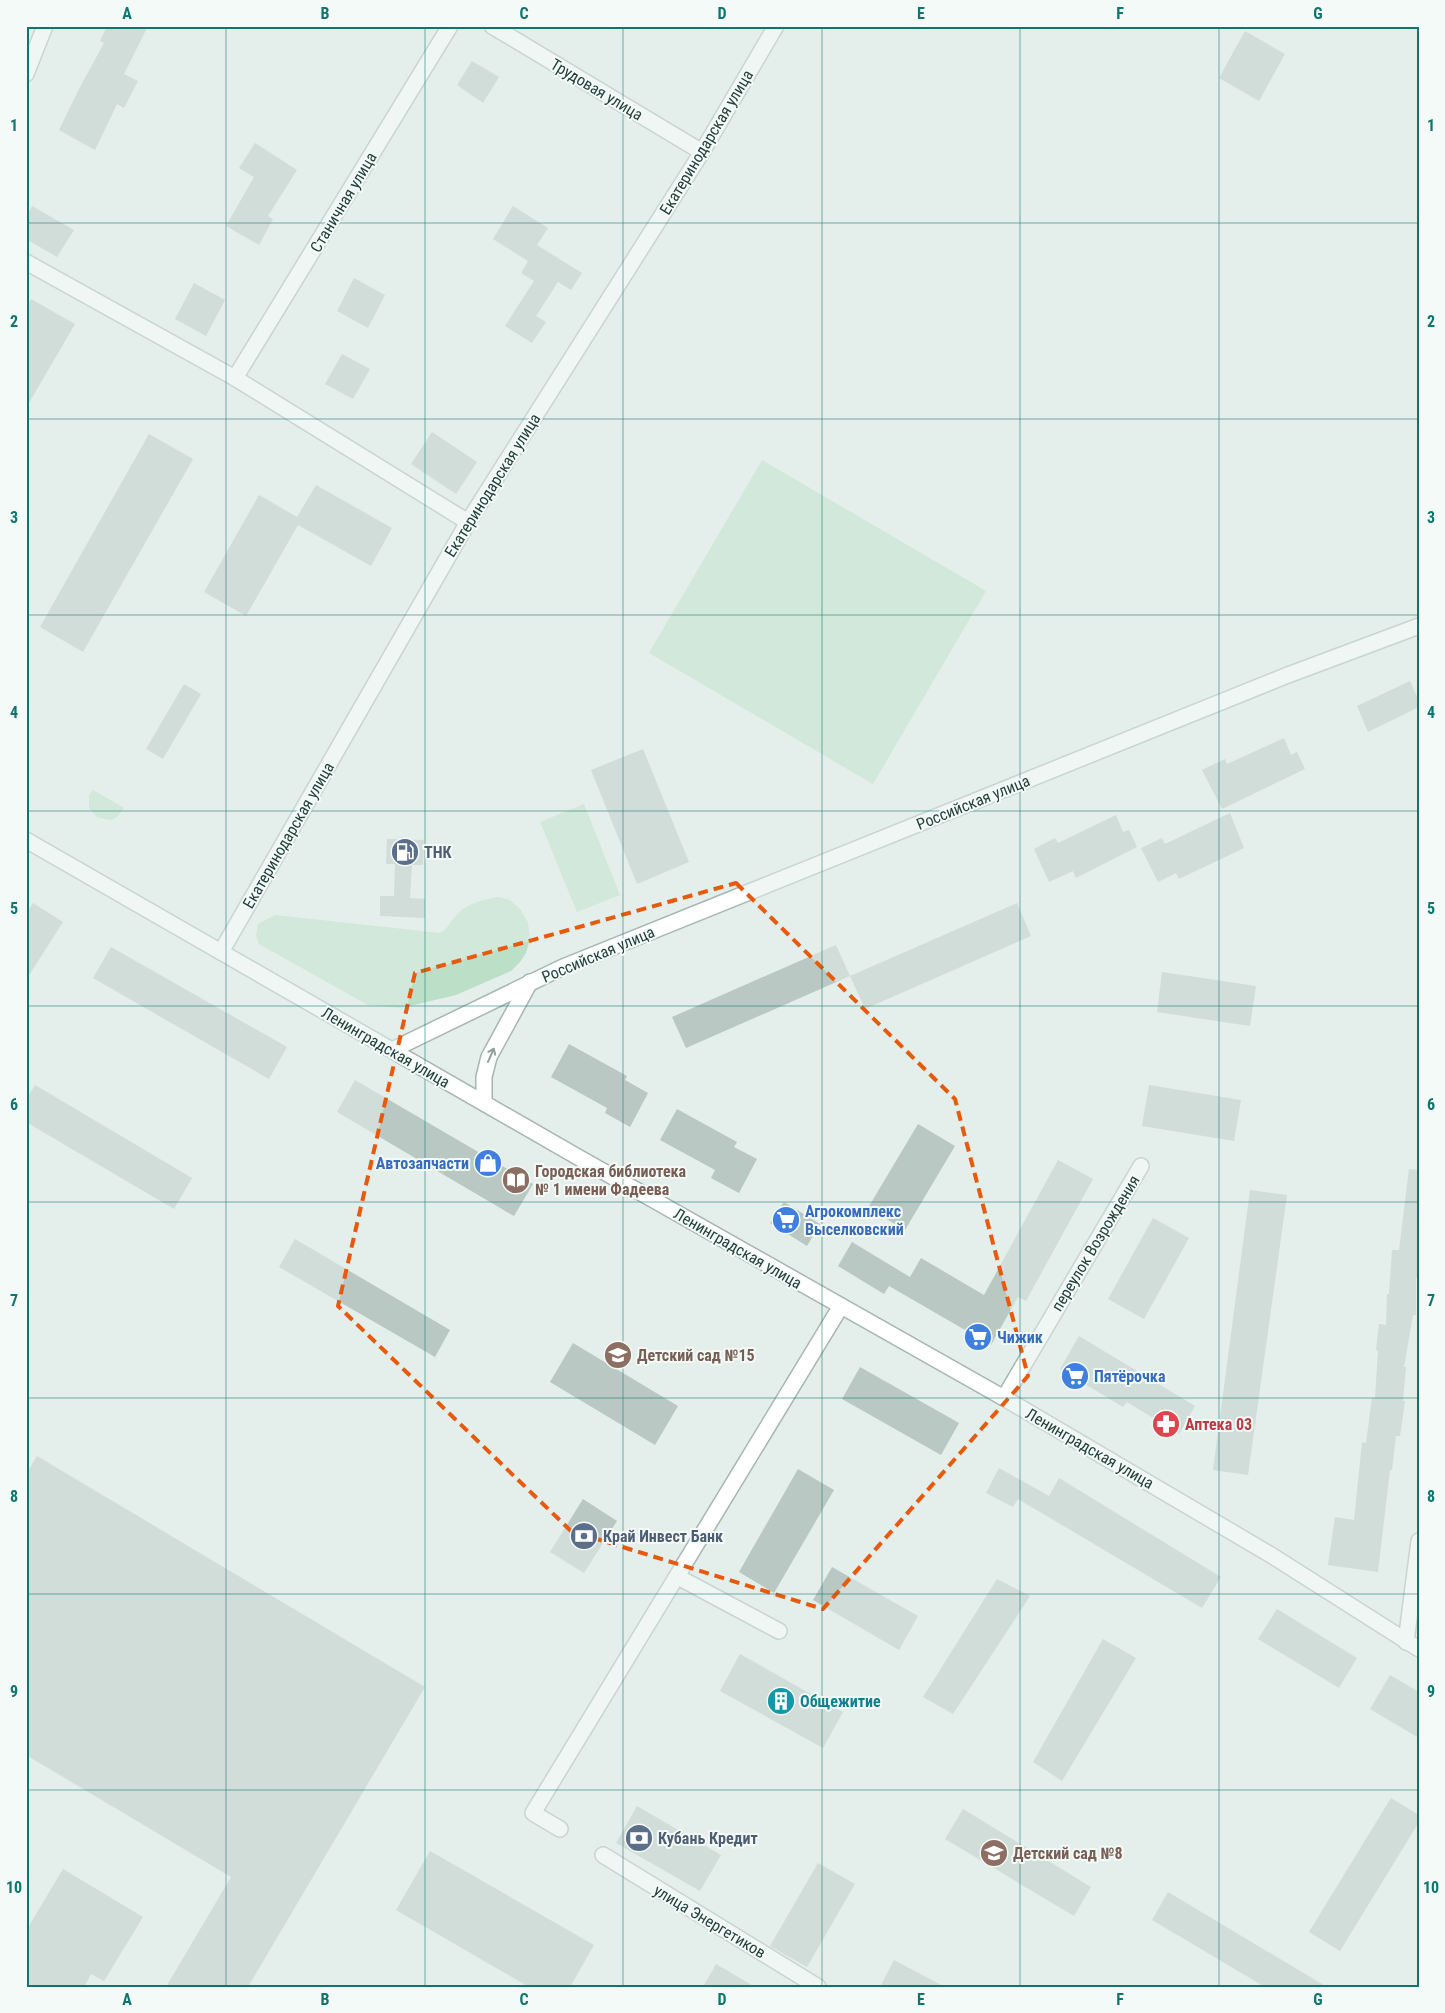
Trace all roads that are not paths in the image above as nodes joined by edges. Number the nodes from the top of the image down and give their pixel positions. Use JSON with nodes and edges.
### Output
{"nodes":[{"id":1,"x":45,"y":26,"type":"edge"},
{"id":2,"x":450,"y":26,"type":"edge"},
{"id":3,"x":492,"y":26,"type":"edge"},
{"id":4,"x":776,"y":26,"type":"edge"},
{"id":5,"x":26,"y":74,"type":"edge"},
{"id":6,"x":702,"y":152,"type":"junction"},
{"id":7,"x":26,"y":262,"type":"edge"},
{"id":8,"x":235,"y":378,"type":"junction"},
{"id":9,"x":468,"y":522,"type":"junction"},
{"id":10,"x":1419,"y":626,"type":"edge"},
{"id":11,"x":26,"y":840,"type":"edge"},
{"id":12,"x":221,"y":952,"type":"junction"},
{"id":13,"x":530,"y":982,"type":"junction"},
{"id":14,"x":392,"y":1050,"type":"junction"},
{"id":15,"x":484,"y":1102,"type":"junction"},
{"id":16,"x":1141,"y":1166,"type":"dead end"},
{"id":17,"x":841,"y":1306,"type":"junction"},
{"id":18,"x":1004,"y":1398,"type":"junction"},
{"id":19,"x":1419,"y":1541,"type":"edge"},
{"id":20,"x":678,"y":1577,"type":"junction"},
{"id":21,"x":779,"y":1631,"type":"dead end"},
{"id":22,"x":1412,"y":1645,"type":"edge"},
{"id":23,"x":560,"y":1829,"type":"dead end"},
{"id":24,"x":603,"y":1856,"type":"dead end"},
{"id":25,"x":818,"y":1987,"type":"edge"}],
"edges":[{"from":1,"to":5,"type":"street"},
{"from":2,"to":8,"type":"street","name":"Станичная улица"},
{"from":3,"to":6,"type":"street","name":"Трудовая улица"},
{"from":4,"to":6,"type":"street","name":"Екатеринодарская улица"},
{"from":6,"to":9,"type":"street","name":"Екатеринодарская улица"},
{"from":7,"to":8,"type":"street"},
{"from":8,"to":9,"type":"street"},
{"from":9,"to":12,"type":"street","name":"Екатеринодарская улица"},
{"from":10,"to":13,"type":"street","name":"Российская улица"},
{"from":11,"to":12,"type":"street","name":"Ленинградская улица"},
{"from":12,"to":14,"type":"street","name":"Ленинградская улица"},
{"from":13,"to":14,"type":"street","name":"Российская улица"},
{"from":15,"to":13,"type":"street","name":"Российская улица","one_way":true},
{"from":14,"to":15,"type":"street","name":"Ленинградская улица"},
{"from":15,"to":17,"type":"street","name":"Ленинградская улица"},
{"from":16,"to":18,"type":"street","name":"переулок Возрождения"},
{"from":17,"to":18,"type":"street","name":"Ленинградская улица"},
{"from":17,"to":20,"type":"street"},
{"from":18,"to":22,"type":"street","name":"Ленинградская улица"},
{"from":19,"to":22,"type":"street"},
{"from":20,"to":21,"type":"street"},
{"from":20,"to":23,"type":"street"},
{"from":24,"to":25,"type":"street","name":"улица Энергетиков"}]}
